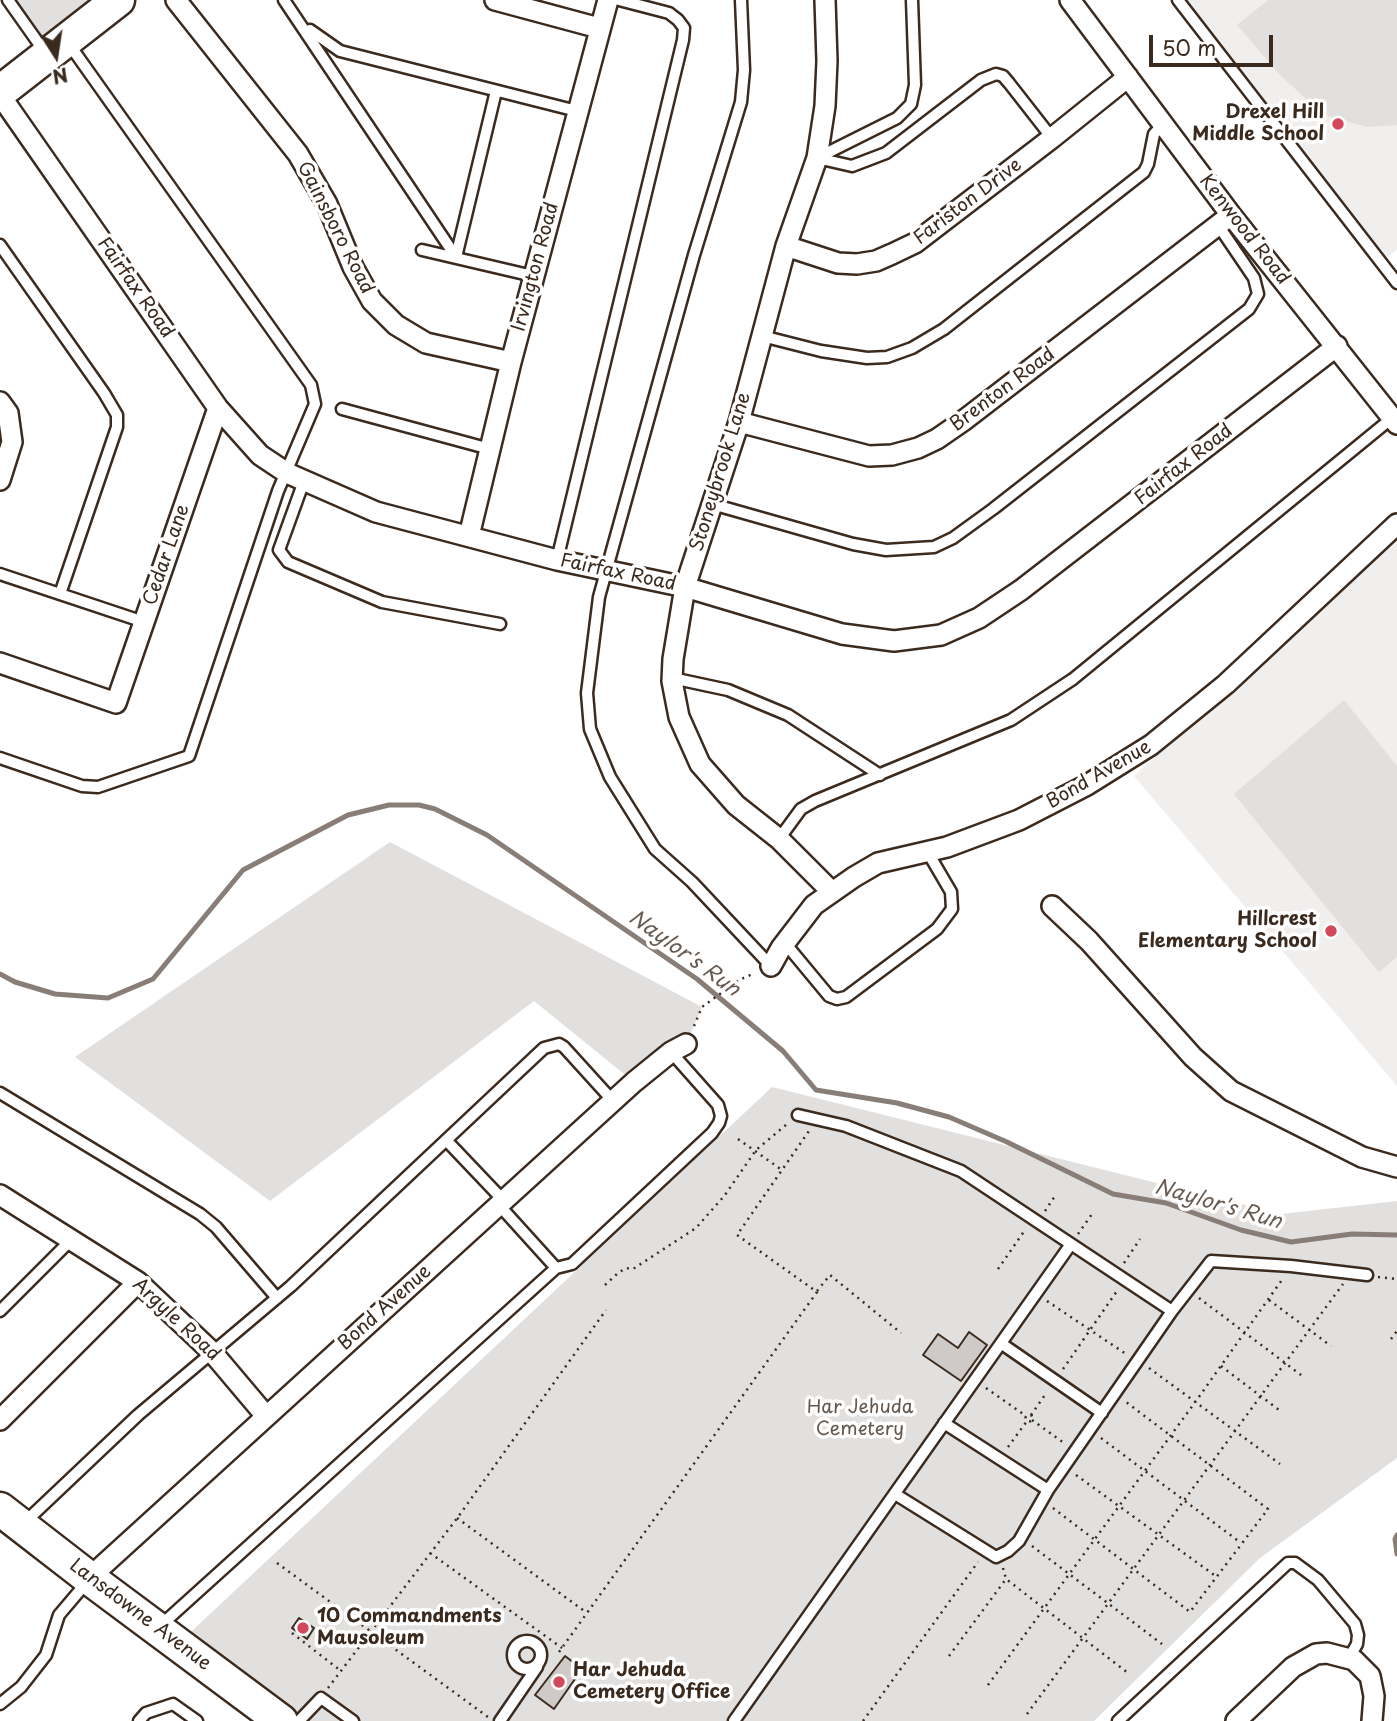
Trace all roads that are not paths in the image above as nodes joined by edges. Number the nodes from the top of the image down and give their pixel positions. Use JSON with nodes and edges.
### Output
{"nodes":[{"id":1,"x":8,"y":0,"type":"edge"},
{"id":2,"x":118,"y":0,"type":"edge"},
{"id":3,"x":176,"y":0,"type":"edge"},
{"id":4,"x":284,"y":0,"type":"edge"},
{"id":5,"x":495,"y":0,"type":"edge"},
{"id":6,"x":608,"y":0,"type":"edge"},
{"id":7,"x":619,"y":0,"type":"edge"},
{"id":8,"x":741,"y":0,"type":"edge"},
{"id":9,"x":825,"y":0,"type":"edge"},
{"id":10,"x":912,"y":0,"type":"edge"},
{"id":11,"x":1070,"y":0,"type":"edge"},
{"id":12,"x":1178,"y":0,"type":"edge"},
{"id":13,"x":300,"y":20,"type":"junction"},
{"id":14,"x":599,"y":28,"type":"junction"},
{"id":15,"x":57,"y":48,"type":"junction"},
{"id":16,"x":340,"y":51,"type":"junction"},
{"id":17,"x":331,"y":68,"type":"junction"},
{"id":18,"x":1128,"y":77,"type":"junction"},
{"id":19,"x":496,"y":91,"type":"junction"},
{"id":20,"x":0,"y":93,"type":"edge"},
{"id":21,"x":577,"y":111,"type":"junction"},
{"id":22,"x":1163,"y":124,"type":"junction"},
{"id":23,"x":1052,"y":138,"type":"junction"},
{"id":24,"x":817,"y":158,"type":"junction"},
{"id":25,"x":1225,"y":220,"type":"junction"},
{"id":26,"x":0,"y":245,"type":"edge"},
{"id":27,"x":786,"y":246,"type":"junction"},
{"id":28,"x":422,"y":250,"type":"dead end"},
{"id":29,"x":456,"y":257,"type":"junction"},
{"id":30,"x":533,"y":276,"type":"junction"},
{"id":31,"x":1397,"y":283,"type":"edge"},
{"id":32,"x":762,"y":336,"type":"junction"},
{"id":33,"x":1337,"y":346,"type":"junction"},
{"id":34,"x":511,"y":362,"type":"junction"},
{"id":35,"x":0,"y":402,"type":"edge"},
{"id":36,"x":218,"y":408,"type":"junction"},
{"id":37,"x":342,"y":409,"type":"dead end"},
{"id":38,"x":1395,"y":421,"type":"edge"},
{"id":39,"x":739,"y":422,"type":"junction"},
{"id":40,"x":489,"y":449,"type":"junction"},
{"id":41,"x":296,"y":477,"type":"junction"},
{"id":42,"x":0,"y":480,"type":"edge"},
{"id":43,"x":712,"y":504,"type":"junction"},
{"id":44,"x":1397,"y":524,"type":"edge"},
{"id":45,"x":469,"y":536,"type":"junction"},
{"id":46,"x":557,"y":560,"type":"junction"},
{"id":47,"x":607,"y":572,"type":"junction"},
{"id":48,"x":0,"y":574,"type":"edge"},
{"id":49,"x":685,"y":587,"type":"junction"},
{"id":50,"x":60,"y":594,"type":"junction"},
{"id":51,"x":144,"y":622,"type":"junction"},
{"id":52,"x":500,"y":624,"type":"dead end"},
{"id":53,"x":0,"y":663,"type":"edge"},
{"id":54,"x":672,"y":678,"type":"junction"},
{"id":55,"x":0,"y":758,"type":"edge"},
{"id":56,"x":880,"y":775,"type":"junction"},
{"id":57,"x":779,"y":839,"type":"junction"},
{"id":58,"x":928,"y":851,"type":"junction"},
{"id":59,"x":831,"y":891,"type":"junction"},
{"id":60,"x":1052,"y":906,"type":"dead end"},
{"id":61,"x":785,"y":943,"type":"junction"},
{"id":62,"x":771,"y":967,"type":"joint"},
{"id":63,"x":678,"y":1048,"type":"joint"},
{"id":64,"x":0,"y":1093,"type":"edge"},
{"id":65,"x":613,"y":1101,"type":"junction"},
{"id":66,"x":798,"y":1115,"type":"road end"},
{"id":67,"x":446,"y":1140,"type":"junction"},
{"id":68,"x":1397,"y":1167,"type":"edge"},
{"id":69,"x":0,"y":1195,"type":"edge"},
{"id":70,"x":502,"y":1203,"type":"junction"},
{"id":71,"x":71,"y":1240,"type":"junction"},
{"id":72,"x":1070,"y":1244,"type":"junction"},
{"id":73,"x":556,"y":1268,"type":"junction"},
{"id":74,"x":1367,"y":1275,"type":"road end"},
{"id":75,"x":138,"y":1282,"type":"junction"},
{"id":76,"x":277,"y":1297,"type":"junction"},
{"id":77,"x":0,"y":1311,"type":"edge"},
{"id":78,"x":1172,"y":1311,"type":"junction"},
{"id":79,"x":1002,"y":1344,"type":"junction"},
{"id":80,"x":212,"y":1352,"type":"junction"},
{"id":81,"x":1102,"y":1413,"type":"junction"},
{"id":82,"x":266,"y":1416,"type":"junction"},
{"id":83,"x":0,"y":1420,"type":"edge"},
{"id":84,"x":944,"y":1423,"type":"junction"},
{"id":85,"x":895,"y":1494,"type":"junction"},
{"id":86,"x":1045,"y":1495,"type":"junction"},
{"id":87,"x":11,"y":1517,"type":"edge"},
{"id":88,"x":89,"y":1578,"type":"junction"},
{"id":89,"x":158,"y":1628,"type":"junction"},
{"id":90,"x":1349,"y":1658,"type":"junction"},
{"id":91,"x":539,"y":1664,"type":"dead end"},
{"id":92,"x":0,"y":1702,"type":"edge"},
{"id":93,"x":266,"y":1713,"type":"edge"},
{"id":94,"x":1371,"y":1720,"type":"edge"},
{"id":95,"x":139,"y":1721,"type":"edge"},
{"id":96,"x":197,"y":1721,"type":"edge"},
{"id":97,"x":299,"y":1721,"type":"edge"},
{"id":98,"x":354,"y":1721,"type":"edge"},
{"id":99,"x":500,"y":1721,"type":"edge"},
{"id":100,"x":734,"y":1721,"type":"edge"},
{"id":101,"x":1118,"y":1721,"type":"edge"},
{"id":102,"x":1236,"y":1721,"type":"edge"}],
"edges":[{"from":1,"to":15,"type":"lane"},
{"from":2,"to":15,"type":"main road"},
{"from":3,"to":34,"type":"street","name":"Gainsboro Road"},
{"from":4,"to":13,"type":"lane"},
{"from":5,"to":14,"type":"street"},
{"from":6,"to":14,"type":"street","name":"Irvington Road"},
{"from":7,"to":46,"type":"lane"},
{"from":8,"to":47,"type":"lane"},
{"from":9,"to":24,"type":"street","name":"Stoneybrook Lane"},
{"from":10,"to":24,"type":"lane"},
{"from":11,"to":18,"type":"street","name":"Kenwood Road"},
{"from":12,"to":31,"type":"lane"},
{"from":13,"to":16,"type":"lane"},
{"from":13,"to":17,"type":"lane"},
{"from":14,"to":21,"type":"street","name":"Irvington Road"},
{"from":15,"to":20,"type":"main road"},
{"from":15,"to":41,"type":"lane"},
{"from":16,"to":17,"type":"lane"},
{"from":16,"to":19,"type":"lane"},
{"from":17,"to":29,"type":"lane"},
{"from":18,"to":22,"type":"street","name":"Kenwood Road"},
{"from":18,"to":23,"type":"street","name":"Fariston Drive"},
{"from":19,"to":21,"type":"lane"},
{"from":19,"to":29,"type":"lane"},
{"from":20,"to":36,"type":"street","name":"Fairfax Road"},
{"from":21,"to":30,"type":"street","name":"Irvington Road"},
{"from":22,"to":25,"type":"street","name":"Kenwood Road"},
{"from":22,"to":32,"type":"lane"},
{"from":23,"to":24,"type":"lane"},
{"from":23,"to":27,"type":"street","name":"Fariston Drive"},
{"from":24,"to":27,"type":"street","name":"Stoneybrook Lane"},
{"from":25,"to":33,"type":"street","name":"Kenwood Road"},
{"from":25,"to":39,"type":"street","name":"Brenton Road"},
{"from":25,"to":43,"type":"lane"},
{"from":26,"to":50,"type":"lane"},
{"from":27,"to":32,"type":"street","name":"Stoneybrook Lane"},
{"from":28,"to":29,"type":"lane"},
{"from":29,"to":30,"type":"lane"},
{"from":30,"to":34,"type":"street","name":"Irvington Road"},
{"from":32,"to":39,"type":"street","name":"Stoneybrook Lane"},
{"from":33,"to":38,"type":"street","name":"Kenwood Road"},
{"from":33,"to":49,"type":"street","name":"Fairfax Road"},
{"from":34,"to":40,"type":"street","name":"Irvington Road"},
{"from":35,"to":42,"type":"street"},
{"from":36,"to":41,"type":"street","name":"Fairfax Road"},
{"from":36,"to":51,"type":"street","name":"Cedar Lane"},
{"from":37,"to":40,"type":"lane"},
{"from":38,"to":56,"type":"lane"},
{"from":39,"to":43,"type":"street","name":"Stoneybrook Lane"},
{"from":40,"to":45,"type":"street","name":"Irvington Road"},
{"from":41,"to":45,"type":"street","name":"Fairfax Road"},
{"from":41,"to":52,"type":"lane"},
{"from":41,"to":55,"type":"lane"},
{"from":43,"to":49,"type":"street","name":"Stoneybrook Lane"},
{"from":44,"to":58,"type":"street","name":"Bond Avenue"},
{"from":45,"to":46,"type":"street","name":"Fairfax Road"},
{"from":46,"to":47,"type":"street","name":"Fairfax Road"},
{"from":47,"to":49,"type":"street","name":"Fairfax Road"},
{"from":47,"to":62,"type":"lane"},
{"from":48,"to":50,"type":"lane"},
{"from":49,"to":54,"type":"street","name":"Stoneybrook Lane"},
{"from":50,"to":51,"type":"lane"},
{"from":51,"to":53,"type":"street","name":"Cedar Lane"},
{"from":54,"to":56,"type":"lane"},
{"from":54,"to":57,"type":"street","name":"Stoneybrook Lane"},
{"from":56,"to":57,"type":"lane"},
{"from":57,"to":59,"type":"street","name":"Stoneybrook Lane"},
{"from":58,"to":59,"type":"street","name":"Bond Avenue"},
{"from":58,"to":61,"type":"lane"},
{"from":59,"to":61,"type":"street","name":"Bond Avenue"},
{"from":60,"to":68,"type":"street"},
{"from":61,"to":62,"type":"street","name":"Bond Avenue"},
{"from":63,"to":65,"type":"street","name":"Bond Avenue"},
{"from":63,"to":73,"type":"lane"},
{"from":64,"to":76,"type":"lane"},
{"from":65,"to":67,"type":"lane"},
{"from":65,"to":70,"type":"street","name":"Bond Avenue"},
{"from":66,"to":72,"type":"lane"},
{"from":67,"to":70,"type":"lane"},
{"from":67,"to":76,"type":"lane"},
{"from":69,"to":71,"type":"street","name":"Argyle Road"},
{"from":70,"to":73,"type":"lane"},
{"from":70,"to":82,"type":"street","name":"Bond Avenue"},
{"from":71,"to":75,"type":"street","name":"Argyle Road"},
{"from":71,"to":77,"type":"lane"},
{"from":72,"to":78,"type":"lane"},
{"from":72,"to":79,"type":"lane"},
{"from":73,"to":89,"type":"lane"},
{"from":74,"to":78,"type":"lane"},
{"from":75,"to":80,"type":"street","name":"Argyle Road"},
{"from":75,"to":83,"type":"street"},
{"from":76,"to":80,"type":"lane"},
{"from":78,"to":81,"type":"lane"},
{"from":79,"to":81,"type":"lane"},
{"from":79,"to":84,"type":"lane"},
{"from":80,"to":82,"type":"street","name":"Argyle Road"},
{"from":80,"to":87,"type":"lane"},
{"from":81,"to":86,"type":"lane"},
{"from":82,"to":88,"type":"street","name":"Bond Avenue"},
{"from":84,"to":85,"type":"lane"},
{"from":84,"to":86,"type":"lane"},
{"from":85,"to":86,"type":"lane"},
{"from":85,"to":100,"type":"lane"},
{"from":87,"to":88,"type":"main road","name":"Lansdowne Avenue"},
{"from":88,"to":89,"type":"main road","name":"Lansdowne Avenue"},
{"from":88,"to":92,"type":"lane"},
{"from":89,"to":93,"type":"main road","name":"Lansdowne Avenue"},
{"from":90,"to":94,"type":"street"},
{"from":90,"to":101,"type":"lane"},
{"from":90,"to":102,"type":"street"},
{"from":91,"to":99,"type":"lane"},
{"from":95,"to":96,"type":"lane"},
{"from":97,"to":98,"type":"lane"}]}
